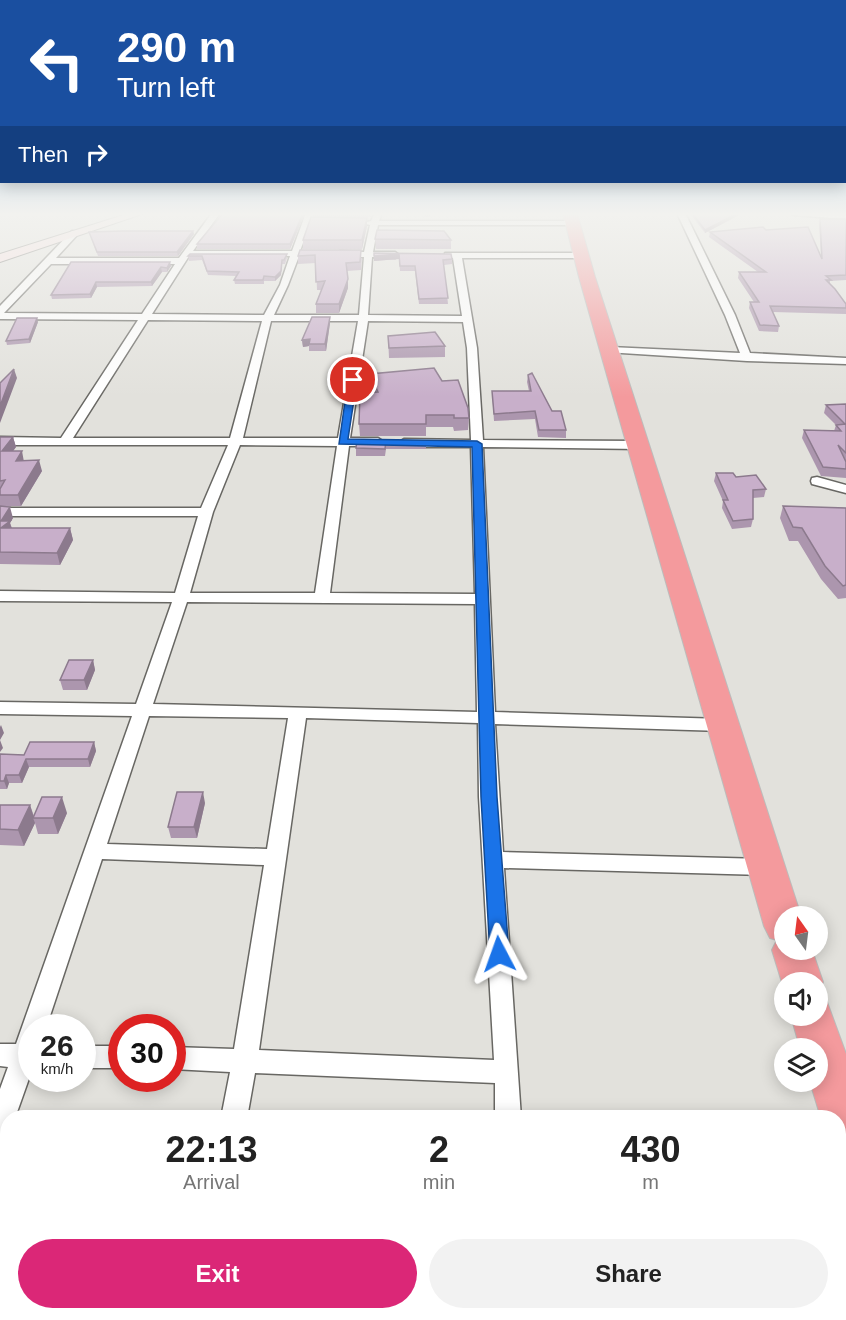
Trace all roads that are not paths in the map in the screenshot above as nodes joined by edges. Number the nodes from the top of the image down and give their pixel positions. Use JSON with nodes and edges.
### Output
{"nodes":[{"id":1,"x":36,"y":275,"type":"edge"},
{"id":2,"x":173,"y":275,"type":"edge"},
{"id":3,"x":288,"y":275,"type":"edge"},
{"id":4,"x":367,"y":275,"type":"edge"},
{"id":5,"x":460,"y":275,"type":"edge"},
{"id":6,"x":586,"y":275,"type":"edge"},
{"id":7,"x":711,"y":275,"type":"edge"},
{"id":8,"x":0,"y":314,"type":"edge"},
{"id":9,"x":147,"y":316,"type":"junction"},
{"id":10,"x":363,"y":317,"type":"junction"},
{"id":11,"x":267,"y":319,"type":"junction"},
{"id":12,"x":468,"y":319,"type":"junction"},
{"id":13,"x":610,"y":350,"type":"junction"},
{"id":14,"x":747,"y":358,"type":"junction"},
{"id":15,"x":846,"y":361,"type":"edge"},
{"id":16,"x":236,"y":440,"type":"junction"},
{"id":17,"x":0,"y":441,"type":"edge"},
{"id":18,"x":66,"y":441,"type":"junction"},
{"id":19,"x":342,"y":442,"type":"junction"},
{"id":20,"x":477,"y":444,"type":"junction"},
{"id":21,"x":640,"y":445,"type":"junction"},
{"id":22,"x":816,"y":482,"type":"dead end"},
{"id":23,"x":846,"y":489,"type":"edge"},
{"id":24,"x":0,"y":512,"type":"edge"},
{"id":25,"x":206,"y":512,"type":"junction"},
{"id":26,"x":0,"y":596,"type":"edge"},
{"id":27,"x":322,"y":596,"type":"junction"},
{"id":28,"x":181,"y":597,"type":"junction"},
{"id":29,"x":483,"y":598,"type":"junction"},
{"id":30,"x":0,"y":708,"type":"edge"},
{"id":31,"x":142,"y":710,"type":"junction"},
{"id":32,"x":298,"y":712,"type":"junction"},
{"id":33,"x":486,"y":717,"type":"junction"},
{"id":34,"x":723,"y":726,"type":"junction"},
{"id":35,"x":94,"y":851,"type":"junction"},
{"id":36,"x":276,"y":857,"type":"junction"},
{"id":37,"x":493,"y":860,"type":"junction"},
{"id":38,"x":766,"y":867,"type":"junction"},
{"id":39,"x":778,"y":906,"type":"edge"},
{"id":40,"x":39,"y":1014,"type":"edge"},
{"id":41,"x":815,"y":1026,"type":"edge"},
{"id":42,"x":186,"y":1058,"type":"edge"},
{"id":43,"x":245,"y":1059,"type":"junction"},
{"id":44,"x":18,"y":1063,"type":"edge"},
{"id":45,"x":507,"y":1072,"type":"junction"},
{"id":46,"x":4,"y":1110,"type":"edge"},
{"id":47,"x":235,"y":1110,"type":"edge"},
{"id":48,"x":508,"y":1110,"type":"edge"},
{"id":49,"x":842,"y":1110,"type":"edge"}],
"edges":[{"from":1,"to":8,"type":"street"},
{"from":2,"to":9,"type":"street"},
{"from":3,"to":11,"type":"street"},
{"from":4,"to":10,"type":"street"},
{"from":5,"to":12,"type":"street"},
{"from":6,"to":13,"type":"highway"},
{"from":7,"to":14,"type":"street"},
{"from":8,"to":9,"type":"street"},
{"from":9,"to":11,"type":"street"},
{"from":9,"to":18,"type":"street"},
{"from":10,"to":11,"type":"street"},
{"from":10,"to":12,"type":"street"},
{"from":10,"to":19,"type":"street"},
{"from":11,"to":16,"type":"street"},
{"from":12,"to":20,"type":"street"},
{"from":13,"to":14,"type":"street"},
{"from":13,"to":21,"type":"highway"},
{"from":14,"to":15,"type":"street"},
{"from":16,"to":18,"type":"street"},
{"from":16,"to":19,"type":"street"},
{"from":16,"to":25,"type":"street"},
{"from":17,"to":18,"type":"street"},
{"from":19,"to":20,"type":"street"},
{"from":19,"to":27,"type":"street"},
{"from":20,"to":21,"type":"street"},
{"from":20,"to":29,"type":"street"},
{"from":21,"to":34,"type":"highway"},
{"from":22,"to":23,"type":"street"},
{"from":24,"to":25,"type":"street"},
{"from":25,"to":28,"type":"street"},
{"from":26,"to":28,"type":"street"},
{"from":27,"to":28,"type":"street"},
{"from":27,"to":29,"type":"street"},
{"from":28,"to":31,"type":"street"},
{"from":29,"to":33,"type":"street"},
{"from":30,"to":31,"type":"street"},
{"from":31,"to":32,"type":"street"},
{"from":31,"to":35,"type":"street"},
{"from":32,"to":33,"type":"street"},
{"from":32,"to":36,"type":"street"},
{"from":33,"to":34,"type":"street"},
{"from":33,"to":37,"type":"street"},
{"from":34,"to":38,"type":"highway"},
{"from":35,"to":36,"type":"street"},
{"from":35,"to":40,"type":"street"},
{"from":36,"to":43,"type":"street"},
{"from":37,"to":38,"type":"street"},
{"from":37,"to":45,"type":"street"},
{"from":38,"to":39,"type":"highway"},
{"from":41,"to":49,"type":"highway"},
{"from":42,"to":43,"type":"street"},
{"from":43,"to":45,"type":"street"},
{"from":43,"to":47,"type":"street"},
{"from":44,"to":46,"type":"street"},
{"from":45,"to":48,"type":"street"}]}
